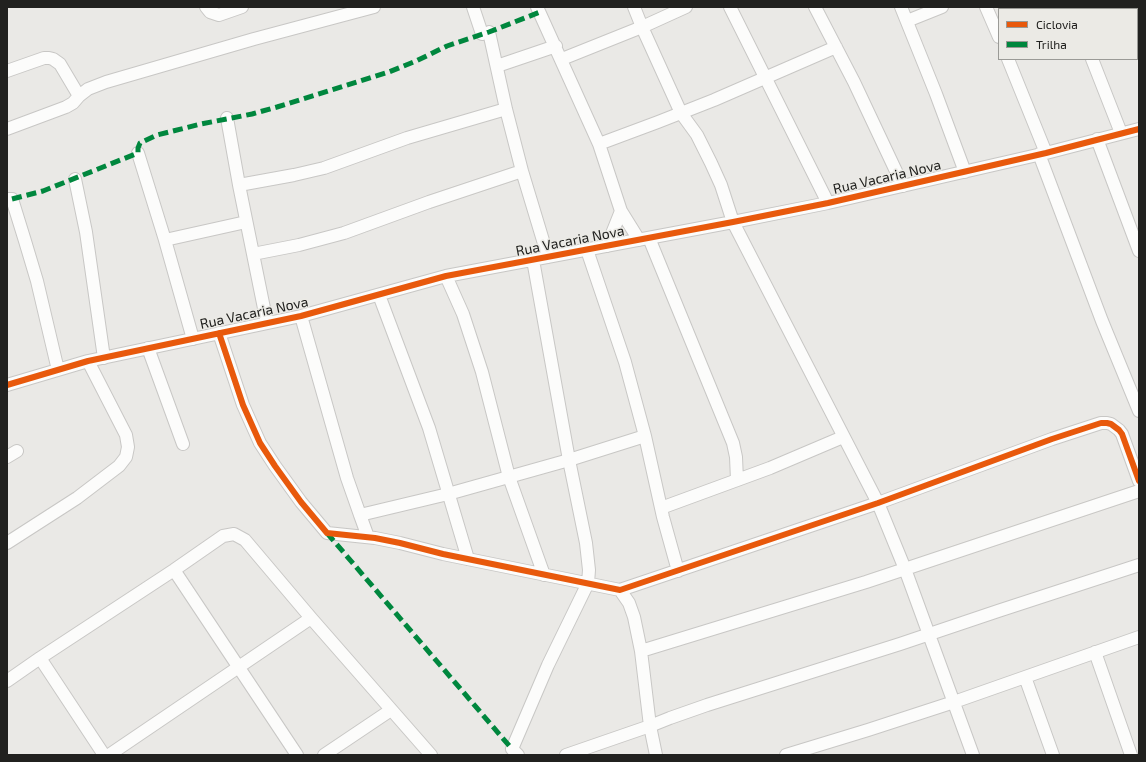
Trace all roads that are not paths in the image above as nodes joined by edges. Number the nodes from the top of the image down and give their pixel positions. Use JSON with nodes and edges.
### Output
{"nodes":[{"id":1,"x":206,"y":7,"type":"edge"},
{"id":2,"x":242,"y":7,"type":"edge"},
{"id":3,"x":374,"y":7,"type":"edge"},
{"id":4,"x":473,"y":7,"type":"edge"},
{"id":5,"x":537,"y":7,"type":"edge"},
{"id":6,"x":634,"y":7,"type":"edge"},
{"id":7,"x":686,"y":7,"type":"edge"},
{"id":8,"x":730,"y":7,"type":"edge"},
{"id":9,"x":815,"y":7,"type":"edge"},
{"id":10,"x":901,"y":7,"type":"edge"},
{"id":11,"x":942,"y":7,"type":"edge"},
{"id":12,"x":986,"y":7,"type":"edge"},
{"id":13,"x":906,"y":21,"type":"junction"},
{"id":14,"x":642,"y":26,"type":"junction"},
{"id":15,"x":998,"y":35,"type":"edge"},
{"id":16,"x":556,"y":46,"type":"junction"},
{"id":17,"x":836,"y":47,"type":"junction"},
{"id":18,"x":562,"y":59,"type":"junction"},
{"id":19,"x":1008,"y":60,"type":"edge"},
{"id":20,"x":1092,"y":60,"type":"edge"},
{"id":21,"x":497,"y":66,"type":"junction"},
{"id":22,"x":7,"y":71,"type":"edge"},
{"id":23,"x":765,"y":78,"type":"junction"},
{"id":24,"x":79,"y":96,"type":"junction"},
{"id":25,"x":506,"y":109,"type":"junction"},
{"id":26,"x":681,"y":113,"type":"junction"},
{"id":27,"x":227,"y":118,"type":"dead end"},
{"id":28,"x":7,"y":129,"type":"edge"},
{"id":29,"x":1139,"y":129,"type":"edge"},
{"id":30,"x":1121,"y":133,"type":"junction"},
{"id":31,"x":1097,"y":140,"type":"junction"},
{"id":32,"x":599,"y":144,"type":"junction"},
{"id":33,"x":138,"y":153,"type":"dead end"},
{"id":34,"x":1042,"y":154,"type":"junction"},
{"id":35,"x":522,"y":171,"type":"junction"},
{"id":36,"x":965,"y":172,"type":"junction"},
{"id":37,"x":75,"y":178,"type":"dead end"},
{"id":38,"x":239,"y":185,"type":"junction"},
{"id":39,"x":903,"y":186,"type":"junction"},
{"id":40,"x":7,"y":199,"type":"edge"},
{"id":41,"x":828,"y":203,"type":"junction"},
{"id":42,"x":621,"y":211,"type":"junction"},
{"id":43,"x":246,"y":222,"type":"junction"},
{"id":44,"x":733,"y":222,"type":"junction"},
{"id":45,"x":644,"y":239,"type":"junction"},
{"id":46,"x":165,"y":240,"type":"junction"},
{"id":47,"x":607,"y":246,"type":"junction"},
{"id":48,"x":587,"y":250,"type":"junction"},
{"id":49,"x":1139,"y":251,"type":"edge"},
{"id":50,"x":253,"y":254,"type":"junction"},
{"id":51,"x":548,"y":257,"type":"junction"},
{"id":52,"x":533,"y":260,"type":"junction"},
{"id":53,"x":446,"y":276,"type":"junction"},
{"id":54,"x":379,"y":295,"type":"junction"},
{"id":55,"x":301,"y":316,"type":"junction"},
{"id":56,"x":267,"y":323,"type":"junction"},
{"id":57,"x":218,"y":333,"type":"junction"},
{"id":58,"x":193,"y":339,"type":"junction"},
{"id":59,"x":148,"y":348,"type":"junction"},
{"id":60,"x":104,"y":358,"type":"junction"},
{"id":61,"x":88,"y":361,"type":"junction"},
{"id":62,"x":58,"y":370,"type":"junction"},
{"id":63,"x":7,"y":385,"type":"edge"},
{"id":64,"x":1139,"y":411,"type":"edge"},
{"id":65,"x":645,"y":436,"type":"junction"},
{"id":66,"x":844,"y":437,"type":"junction"},
{"id":67,"x":183,"y":444,"type":"dead end"},
{"id":68,"x":1135,"y":459,"type":"edge"},
{"id":69,"x":569,"y":460,"type":"junction"},
{"id":70,"x":509,"y":476,"type":"junction"},
{"id":71,"x":737,"y":480,"type":"junction"},
{"id":72,"x":1139,"y":481,"type":"edge"},
{"id":73,"x":1139,"y":491,"type":"edge"},
{"id":74,"x":448,"y":494,"type":"junction"},
{"id":75,"x":878,"y":503,"type":"junction"},
{"id":76,"x":661,"y":508,"type":"junction"},
{"id":77,"x":360,"y":516,"type":"junction"},
{"id":78,"x":368,"y":537,"type":"junction"},
{"id":79,"x":7,"y":543,"type":"edge"},
{"id":80,"x":468,"y":559,"type":"junction"},
{"id":81,"x":1139,"y":565,"type":"edge"},
{"id":82,"x":905,"y":569,"type":"junction"},
{"id":83,"x":174,"y":570,"type":"junction"},
{"id":84,"x":678,"y":571,"type":"junction"},
{"id":85,"x":544,"y":575,"type":"junction"},
{"id":86,"x":588,"y":583,"type":"junction"},
{"id":87,"x":620,"y":590,"type":"junction"},
{"id":88,"x":311,"y":618,"type":"junction"},
{"id":89,"x":929,"y":635,"type":"junction"},
{"id":90,"x":1139,"y":637,"type":"edge"},
{"id":91,"x":641,"y":651,"type":"junction"},
{"id":92,"x":1095,"y":652,"type":"junction"},
{"id":93,"x":40,"y":658,"type":"junction"},
{"id":94,"x":239,"y":668,"type":"junction"},
{"id":95,"x":1025,"y":677,"type":"junction"},
{"id":96,"x":7,"y":681,"type":"edge"},
{"id":97,"x":954,"y":702,"type":"junction"},
{"id":98,"x":391,"y":710,"type":"junction"},
{"id":99,"x":650,"y":726,"type":"junction"},
{"id":100,"x":104,"y":755,"type":"edge"},
{"id":101,"x":109,"y":755,"type":"edge"},
{"id":102,"x":297,"y":755,"type":"edge"},
{"id":103,"x":324,"y":755,"type":"edge"},
{"id":104,"x":431,"y":755,"type":"edge"},
{"id":105,"x":518,"y":755,"type":"edge"},
{"id":106,"x":566,"y":755,"type":"edge"},
{"id":107,"x":656,"y":755,"type":"edge"},
{"id":108,"x":786,"y":755,"type":"edge"},
{"id":109,"x":973,"y":755,"type":"edge"},
{"id":110,"x":1053,"y":755,"type":"edge"},
{"id":111,"x":1131,"y":755,"type":"edge"}],
"edges":[{"from":1,"to":2,"type":"street"},
{"from":3,"to":24,"type":"street"},
{"from":4,"to":21,"type":"street"},
{"from":5,"to":16,"type":"street"},
{"from":6,"to":14,"type":"street"},
{"from":7,"to":14,"type":"street"},
{"from":8,"to":23,"type":"street"},
{"from":9,"to":17,"type":"street"},
{"from":10,"to":13,"type":"street"},
{"from":11,"to":13,"type":"street"},
{"from":12,"to":15,"type":"street"},
{"from":13,"to":36,"type":"street"},
{"from":14,"to":18,"type":"street"},
{"from":14,"to":26,"type":"street"},
{"from":16,"to":18,"type":"street"},
{"from":16,"to":21,"type":"street"},
{"from":17,"to":23,"type":"street"},
{"from":17,"to":39,"type":"street"},
{"from":18,"to":32,"type":"street"},
{"from":19,"to":34,"type":"street"},
{"from":20,"to":30,"type":"street"},
{"from":21,"to":25,"type":"street"},
{"from":22,"to":24,"type":"street"},
{"from":23,"to":26,"type":"street"},
{"from":23,"to":41,"type":"street"},
{"from":24,"to":28,"type":"street"},
{"from":25,"to":35,"type":"street"},
{"from":25,"to":38,"type":"street"},
{"from":26,"to":32,"type":"street"},
{"from":26,"to":44,"type":"street"},
{"from":27,"to":38,"type":"street"},
{"from":29,"to":30,"type":"street","name":"Rua Vacaria Nova"},
{"from":30,"to":31,"type":"street","name":"Rua Vacaria Nova"},
{"from":31,"to":34,"type":"street","name":"Rua Vacaria Nova"},
{"from":31,"to":49,"type":"street"},
{"from":32,"to":42,"type":"street"},
{"from":33,"to":46,"type":"street"},
{"from":34,"to":36,"type":"street","name":"Rua Vacaria Nova"},
{"from":34,"to":64,"type":"street"},
{"from":35,"to":50,"type":"street"},
{"from":35,"to":51,"type":"street"},
{"from":36,"to":39,"type":"street","name":"Rua Vacaria Nova"},
{"from":37,"to":60,"type":"street"},
{"from":38,"to":43,"type":"street"},
{"from":39,"to":41,"type":"street","name":"Rua Vacaria Nova"},
{"from":40,"to":62,"type":"street"},
{"from":41,"to":44,"type":"street","name":"Rua Vacaria Nova"},
{"from":42,"to":45,"type":"street"},
{"from":42,"to":47,"type":"street"},
{"from":43,"to":46,"type":"street"},
{"from":43,"to":50,"type":"street"},
{"from":44,"to":45,"type":"street","name":"Rua Vacaria Nova"},
{"from":44,"to":66,"type":"street"},
{"from":45,"to":47,"type":"street","name":"Rua Vacaria Nova"},
{"from":45,"to":71,"type":"street"},
{"from":46,"to":58,"type":"street"},
{"from":47,"to":48,"type":"street","name":"Rua Vacaria Nova"},
{"from":48,"to":51,"type":"street","name":"Rua Vacaria Nova"},
{"from":48,"to":65,"type":"street"},
{"from":50,"to":56,"type":"street"},
{"from":51,"to":52,"type":"street","name":"Rua Vacaria Nova"},
{"from":52,"to":53,"type":"street","name":"Rua Vacaria Nova"},
{"from":52,"to":69,"type":"street"},
{"from":53,"to":54,"type":"street","name":"Rua Vacaria Nova"},
{"from":53,"to":70,"type":"street"},
{"from":54,"to":55,"type":"street","name":"Rua Vacaria Nova"},
{"from":54,"to":74,"type":"street"},
{"from":55,"to":56,"type":"street","name":"Rua Vacaria Nova"},
{"from":55,"to":77,"type":"street"},
{"from":56,"to":57,"type":"street","name":"Rua Vacaria Nova"},
{"from":57,"to":58,"type":"street","name":"Rua Vacaria Nova"},
{"from":57,"to":78,"type":"street"},
{"from":58,"to":59,"type":"street","name":"Rua Vacaria Nova"},
{"from":59,"to":60,"type":"street","name":"Rua Vacaria Nova"},
{"from":59,"to":67,"type":"street"},
{"from":60,"to":61,"type":"street","name":"Rua Vacaria Nova"},
{"from":61,"to":62,"type":"street","name":"Rua Vacaria Nova"},
{"from":61,"to":79,"type":"street"},
{"from":62,"to":63,"type":"street","name":"Rua Vacaria Nova"},
{"from":65,"to":69,"type":"street"},
{"from":65,"to":76,"type":"street"},
{"from":66,"to":71,"type":"street"},
{"from":66,"to":75,"type":"street"},
{"from":68,"to":72,"type":"street"},
{"from":68,"to":75,"type":"street"},
{"from":69,"to":70,"type":"street"},
{"from":69,"to":86,"type":"street"},
{"from":70,"to":74,"type":"street"},
{"from":70,"to":85,"type":"street"},
{"from":71,"to":76,"type":"street"},
{"from":73,"to":82,"type":"street"},
{"from":74,"to":77,"type":"street"},
{"from":74,"to":80,"type":"street"},
{"from":75,"to":82,"type":"street"},
{"from":75,"to":84,"type":"street"},
{"from":76,"to":84,"type":"street"},
{"from":77,"to":78,"type":"street"},
{"from":78,"to":80,"type":"street"},
{"from":80,"to":85,"type":"street"},
{"from":81,"to":89,"type":"street"},
{"from":82,"to":89,"type":"street"},
{"from":82,"to":91,"type":"street"},
{"from":83,"to":88,"type":"street"},
{"from":83,"to":93,"type":"street"},
{"from":83,"to":94,"type":"street"},
{"from":84,"to":87,"type":"street"},
{"from":85,"to":86,"type":"street"},
{"from":86,"to":87,"type":"street"},
{"from":86,"to":105,"type":"street"},
{"from":87,"to":91,"type":"street"},
{"from":88,"to":94,"type":"street"},
{"from":88,"to":98,"type":"street"},
{"from":89,"to":97,"type":"street"},
{"from":89,"to":99,"type":"street"},
{"from":90,"to":92,"type":"street"},
{"from":91,"to":99,"type":"street"},
{"from":92,"to":95,"type":"street"},
{"from":92,"to":111,"type":"street"},
{"from":93,"to":96,"type":"street"},
{"from":93,"to":100,"type":"street"},
{"from":94,"to":101,"type":"street"},
{"from":94,"to":102,"type":"street"},
{"from":95,"to":97,"type":"street"},
{"from":95,"to":110,"type":"street"},
{"from":97,"to":108,"type":"street"},
{"from":97,"to":109,"type":"street"},
{"from":98,"to":103,"type":"street"},
{"from":98,"to":104,"type":"street"},
{"from":99,"to":106,"type":"street"},
{"from":99,"to":107,"type":"street"}]}
